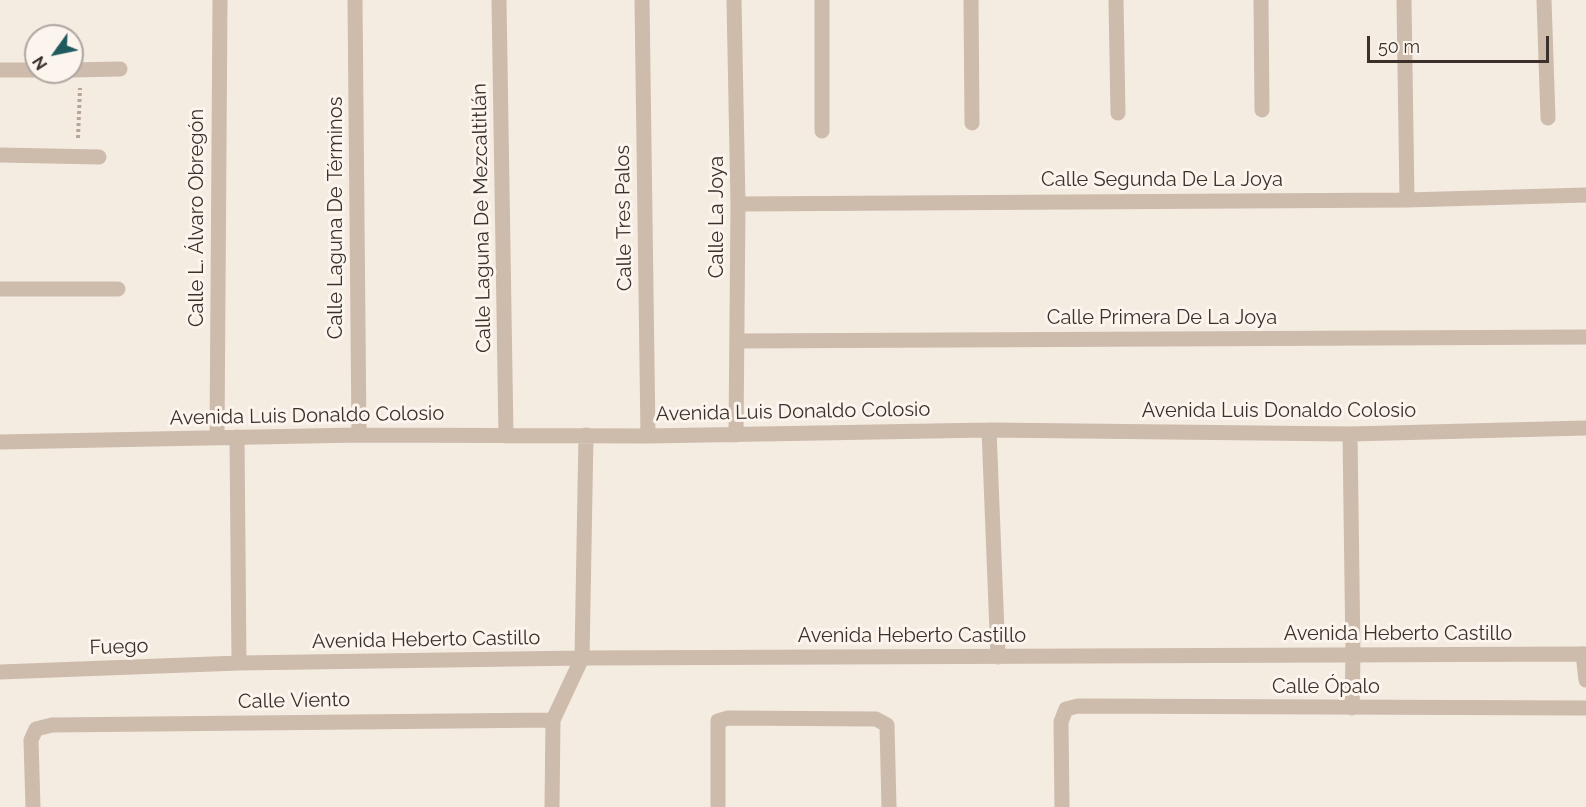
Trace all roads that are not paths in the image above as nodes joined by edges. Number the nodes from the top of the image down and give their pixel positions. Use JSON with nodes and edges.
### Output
{"nodes":[{"id":1,"x":220,"y":0,"type":"edge"},
{"id":2,"x":355,"y":0,"type":"edge"},
{"id":3,"x":499,"y":0,"type":"edge"},
{"id":4,"x":642,"y":0,"type":"edge"},
{"id":5,"x":734,"y":0,"type":"edge"},
{"id":6,"x":822,"y":0,"type":"edge"},
{"id":7,"x":971,"y":0,"type":"edge"},
{"id":8,"x":1116,"y":0,"type":"edge"},
{"id":9,"x":1261,"y":0,"type":"edge"},
{"id":10,"x":1404,"y":0,"type":"edge"},
{"id":11,"x":1544,"y":0,"type":"edge"},
{"id":12,"x":120,"y":69,"type":"dead end"},
{"id":13,"x":0,"y":70,"type":"edge"},
{"id":14,"x":24,"y":70,"type":"edge"},
{"id":15,"x":84,"y":70,"type":"edge"},
{"id":16,"x":1262,"y":110,"type":"dead end"},
{"id":17,"x":1118,"y":113,"type":"dead end"},
{"id":18,"x":1548,"y":118,"type":"dead end"},
{"id":19,"x":972,"y":123,"type":"dead end"},
{"id":20,"x":822,"y":131,"type":"dead end"},
{"id":21,"x":0,"y":155,"type":"edge"},
{"id":22,"x":99,"y":158,"type":"dead end"},
{"id":23,"x":1586,"y":195,"type":"edge"},
{"id":24,"x":1407,"y":200,"type":"junction"},
{"id":25,"x":738,"y":204,"type":"junction"},
{"id":26,"x":0,"y":289,"type":"edge"},
{"id":27,"x":118,"y":289,"type":"dead end"},
{"id":28,"x":1586,"y":337,"type":"edge"},
{"id":29,"x":737,"y":341,"type":"junction"},
{"id":30,"x":1586,"y":428,"type":"edge"},
{"id":31,"x":989,"y":430,"type":"junction"},
{"id":32,"x":1350,"y":434,"type":"junction"},
{"id":33,"x":359,"y":435,"type":"junction"},
{"id":34,"x":586,"y":435,"type":"junction"},
{"id":35,"x":736,"y":435,"type":"junction"},
{"id":36,"x":506,"y":436,"type":"junction"},
{"id":37,"x":648,"y":436,"type":"junction"},
{"id":38,"x":217,"y":437,"type":"junction"},
{"id":39,"x":237,"y":437,"type":"junction"},
{"id":40,"x":0,"y":442,"type":"edge"},
{"id":41,"x":1584,"y":654,"type":"edge"},
{"id":42,"x":1353,"y":655,"type":"junction"},
{"id":43,"x":998,"y":657,"type":"junction"},
{"id":44,"x":582,"y":658,"type":"junction"},
{"id":45,"x":239,"y":663,"type":"junction"},
{"id":46,"x":0,"y":672,"type":"edge"},
{"id":47,"x":1586,"y":680,"type":"edge"},
{"id":48,"x":1352,"y":708,"type":"junction"},
{"id":49,"x":1586,"y":708,"type":"edge"},
{"id":50,"x":553,"y":720,"type":"junction"},
{"id":51,"x":33,"y":807,"type":"edge"},
{"id":52,"x":552,"y":807,"type":"edge"},
{"id":53,"x":718,"y":807,"type":"edge"},
{"id":54,"x":889,"y":807,"type":"edge"},
{"id":55,"x":1062,"y":807,"type":"edge"}],
"edges":[{"from":1,"to":38,"type":"street","name":"Calle L. Álvaro Obregón"},
{"from":2,"to":33,"type":"street","name":"Calle Laguna De Términos"},
{"from":3,"to":36,"type":"street","name":"Calle Laguna De Mezcaltitlán"},
{"from":4,"to":37,"type":"street","name":"Calle Tres Palos"},
{"from":5,"to":25,"type":"street","name":"Calle La Joya"},
{"from":6,"to":20,"type":"street"},
{"from":7,"to":19,"type":"street"},
{"from":8,"to":17,"type":"street"},
{"from":9,"to":16,"type":"street"},
{"from":10,"to":24,"type":"street"},
{"from":11,"to":18,"type":"street"},
{"from":12,"to":15,"type":"street"},
{"from":13,"to":14,"type":"street"},
{"from":21,"to":22,"type":"street"},
{"from":23,"to":24,"type":"street","name":"Calle Segunda De La Joya"},
{"from":24,"to":25,"type":"street","name":"Calle Segunda De La Joya"},
{"from":25,"to":29,"type":"street","name":"Calle La Joya"},
{"from":26,"to":27,"type":"street"},
{"from":28,"to":29,"type":"street","name":"Calle Primera De La Joya"},
{"from":29,"to":35,"type":"street","name":"Calle La Joya"},
{"from":30,"to":32,"type":"street","name":"Avenida Luis Donaldo Colosio"},
{"from":31,"to":32,"type":"street","name":"Avenida Luis Donaldo Colosio"},
{"from":31,"to":35,"type":"street","name":"Avenida Luis Donaldo Colosio"},
{"from":31,"to":43,"type":"street"},
{"from":32,"to":42,"type":"street"},
{"from":33,"to":36,"type":"street","name":"Avenida Luis Donaldo Colosio"},
{"from":33,"to":39,"type":"street","name":"Avenida Luis Donaldo Colosio"},
{"from":34,"to":36,"type":"street","name":"Avenida Luis Donaldo Colosio"},
{"from":34,"to":37,"type":"street","name":"Avenida Luis Donaldo Colosio"},
{"from":34,"to":44,"type":"street"},
{"from":35,"to":37,"type":"street","name":"Avenida Luis Donaldo Colosio"},
{"from":38,"to":39,"type":"street","name":"Avenida Luis Donaldo Colosio"},
{"from":38,"to":40,"type":"street","name":"Avenida Luis Donaldo Colosio"},
{"from":39,"to":45,"type":"street"},
{"from":41,"to":42,"type":"street","name":"Avenida Heberto Castillo"},
{"from":41,"to":47,"type":"street"},
{"from":42,"to":43,"type":"street","name":"Avenida Heberto Castillo"},
{"from":42,"to":48,"type":"street"},
{"from":43,"to":44,"type":"street","name":"Avenida Heberto Castillo"},
{"from":44,"to":45,"type":"street","name":"Avenida Heberto Castillo"},
{"from":44,"to":50,"type":"street"},
{"from":45,"to":46,"type":"street","name":"Fuego"},
{"from":48,"to":49,"type":"street","name":"Calle Ópalo"},
{"from":48,"to":55,"type":"street","name":"Calle Ópalo"},
{"from":50,"to":51,"type":"street","name":"Calle Viento"},
{"from":50,"to":52,"type":"street"},
{"from":53,"to":54,"type":"street"}]}
